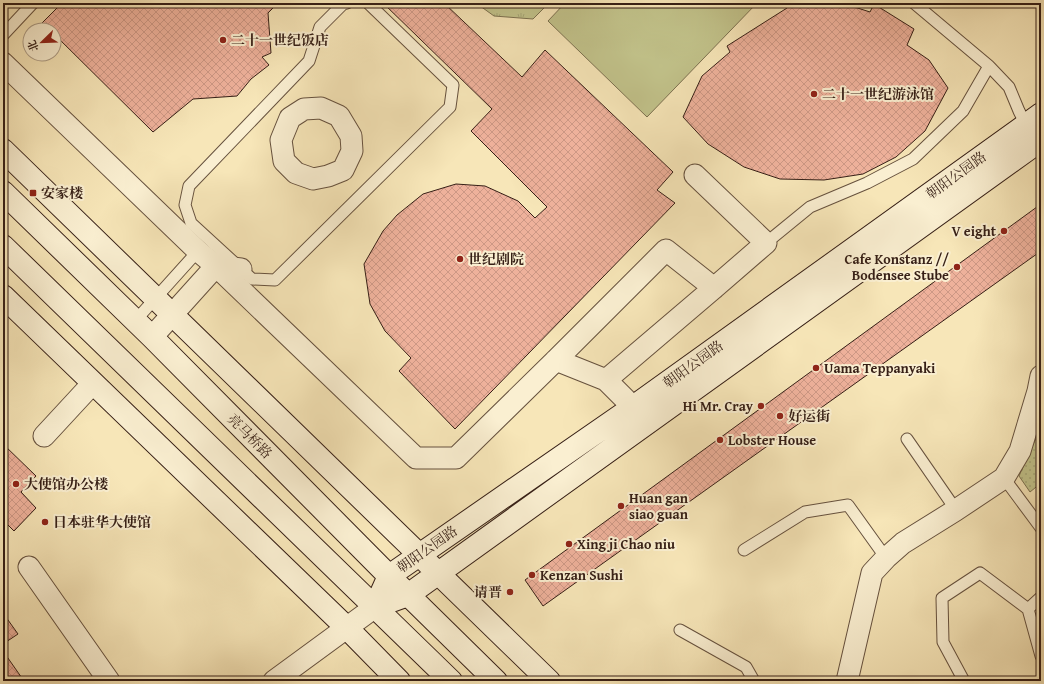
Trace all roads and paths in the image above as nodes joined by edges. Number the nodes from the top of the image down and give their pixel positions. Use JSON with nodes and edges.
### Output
{"nodes":[{"id":1,"x":33,"y":3,"type":"edge"},
{"id":2,"x":346,"y":3,"type":"edge"},
{"id":3,"x":368,"y":3,"type":"edge"},
{"id":4,"x":914,"y":3,"type":"edge"},
{"id":5,"x":3,"y":35,"type":"edge"},
{"id":6,"x":3,"y":63,"type":"edge"},
{"id":7,"x":989,"y":66,"type":"junction"},
{"id":8,"x":1034,"y":120,"type":"edge"},
{"id":9,"x":1041,"y":140,"type":"edge"},
{"id":10,"x":3,"y":150,"type":"edge"},
{"id":11,"x":695,"y":175,"type":"dead end"},
{"id":12,"x":3,"y":192,"type":"edge"},
{"id":13,"x":199,"y":241,"type":"junction"},
{"id":14,"x":766,"y":243,"type":"junction"},
{"id":15,"x":3,"y":246,"type":"edge"},
{"id":16,"x":216,"y":266,"type":"junction"},
{"id":17,"x":242,"y":269,"type":"junction"},
{"id":18,"x":714,"y":288,"type":"junction"},
{"id":19,"x":3,"y":296,"type":"edge"},
{"id":20,"x":155,"y":298,"type":"junction"},
{"id":21,"x":172,"y":315,"type":"junction"},
{"id":22,"x":135,"y":321,"type":"junction"},
{"id":23,"x":152,"y":337,"type":"junction"},
{"id":24,"x":556,"y":360,"type":"junction"},
{"id":25,"x":1041,"y":376,"type":"edge"},
{"id":26,"x":606,"y":380,"type":"junction"},
{"id":27,"x":93,"y":382,"type":"junction"},
{"id":28,"x":633,"y":407,"type":"junction"},
{"id":29,"x":44,"y":436,"type":"dead end"},
{"id":30,"x":907,"y":439,"type":"dead end"},
{"id":31,"x":1004,"y":478,"type":"junction"},
{"id":32,"x":956,"y":510,"type":"junction"},
{"id":33,"x":1041,"y":528,"type":"edge"},
{"id":34,"x":744,"y":550,"type":"dead end"},
{"id":35,"x":419,"y":555,"type":"junction"},
{"id":36,"x":886,"y":558,"type":"junction"},
{"id":37,"x":29,"y":567,"type":"dead end"},
{"id":38,"x":439,"y":574,"type":"junction"},
{"id":39,"x":389,"y":576,"type":"junction"},
{"id":40,"x":408,"y":595,"type":"junction"},
{"id":41,"x":1041,"y":598,"type":"edge"},
{"id":42,"x":375,"y":607,"type":"junction"},
{"id":43,"x":1028,"y":609,"type":"junction"},
{"id":44,"x":347,"y":628,"type":"junction"},
{"id":45,"x":680,"y":630,"type":"dead end"},
{"id":46,"x":1041,"y":656,"type":"edge"},
{"id":47,"x":109,"y":681,"type":"edge"},
{"id":48,"x":274,"y":681,"type":"edge"},
{"id":49,"x":399,"y":681,"type":"edge"},
{"id":50,"x":451,"y":681,"type":"edge"},
{"id":51,"x":496,"y":681,"type":"edge"},
{"id":52,"x":549,"y":681,"type":"edge"},
{"id":53,"x":754,"y":681,"type":"edge"},
{"id":54,"x":847,"y":681,"type":"edge"},
{"id":55,"x":964,"y":681,"type":"edge"}],
"edges":[{"from":1,"to":5,"type":"lane"},
{"from":2,"to":13,"type":"lane"},
{"from":3,"to":17,"type":"lane"},
{"from":4,"to":7,"type":"lane"},
{"from":6,"to":13,"type":"street"},
{"from":7,"to":8,"type":"lane"},
{"from":7,"to":14,"type":"lane"},
{"from":8,"to":28,"type":"main road","name":"朝阳公园路"},
{"from":9,"to":38,"type":"main road","name":"朝阳公园路"},
{"from":10,"to":20,"type":"main road"},
{"from":11,"to":14,"type":"street"},
{"from":12,"to":22,"type":"main road","name":"亮马桥路"},
{"from":13,"to":16,"type":"street"},
{"from":13,"to":17,"type":"lane"},
{"from":13,"to":20,"type":"lane"},
{"from":14,"to":18,"type":"street"},
{"from":15,"to":42,"type":"main road"},
{"from":16,"to":17,"type":"street"},
{"from":16,"to":21,"type":"street"},
{"from":16,"to":24,"type":"street"},
{"from":18,"to":24,"type":"street"},
{"from":18,"to":26,"type":"street"},
{"from":19,"to":27,"type":"main road"},
{"from":20,"to":21,"type":"main road"},
{"from":20,"to":22,"type":"lane"},
{"from":21,"to":23,"type":"street"},
{"from":21,"to":35,"type":"main road"},
{"from":22,"to":23,"type":"main road","name":"亮马桥路"},
{"from":23,"to":39,"type":"main road","name":"亮马桥路"},
{"from":24,"to":26,"type":"street"},
{"from":25,"to":31,"type":"street"},
{"from":26,"to":28,"type":"street"},
{"from":27,"to":29,"type":"street"},
{"from":27,"to":44,"type":"main road"},
{"from":28,"to":35,"type":"main road","name":"朝阳公园路"},
{"from":30,"to":32,"type":"lane"},
{"from":31,"to":32,"type":"street"},
{"from":31,"to":33,"type":"lane"},
{"from":32,"to":36,"type":"street"},
{"from":34,"to":36,"type":"lane"},
{"from":35,"to":38,"type":"main road"},
{"from":35,"to":39,"type":"main road","name":"朝阳公园路"},
{"from":36,"to":54,"type":"street"},
{"from":37,"to":47,"type":"street"},
{"from":38,"to":40,"type":"main road","name":"朝阳公园路"},
{"from":38,"to":52,"type":"main road"},
{"from":39,"to":40,"type":"main road","name":"亮马桥路"},
{"from":39,"to":42,"type":"main road","name":"朝阳公园路"},
{"from":40,"to":42,"type":"main road","name":"朝阳公园路"},
{"from":40,"to":51,"type":"main road","name":"亮马桥路"},
{"from":41,"to":43,"type":"lane"},
{"from":42,"to":44,"type":"street"},
{"from":42,"to":50,"type":"main road"},
{"from":43,"to":46,"type":"lane"},
{"from":43,"to":55,"type":"lane"},
{"from":44,"to":48,"type":"street"},
{"from":44,"to":49,"type":"main road"},
{"from":45,"to":53,"type":"lane"}]}
